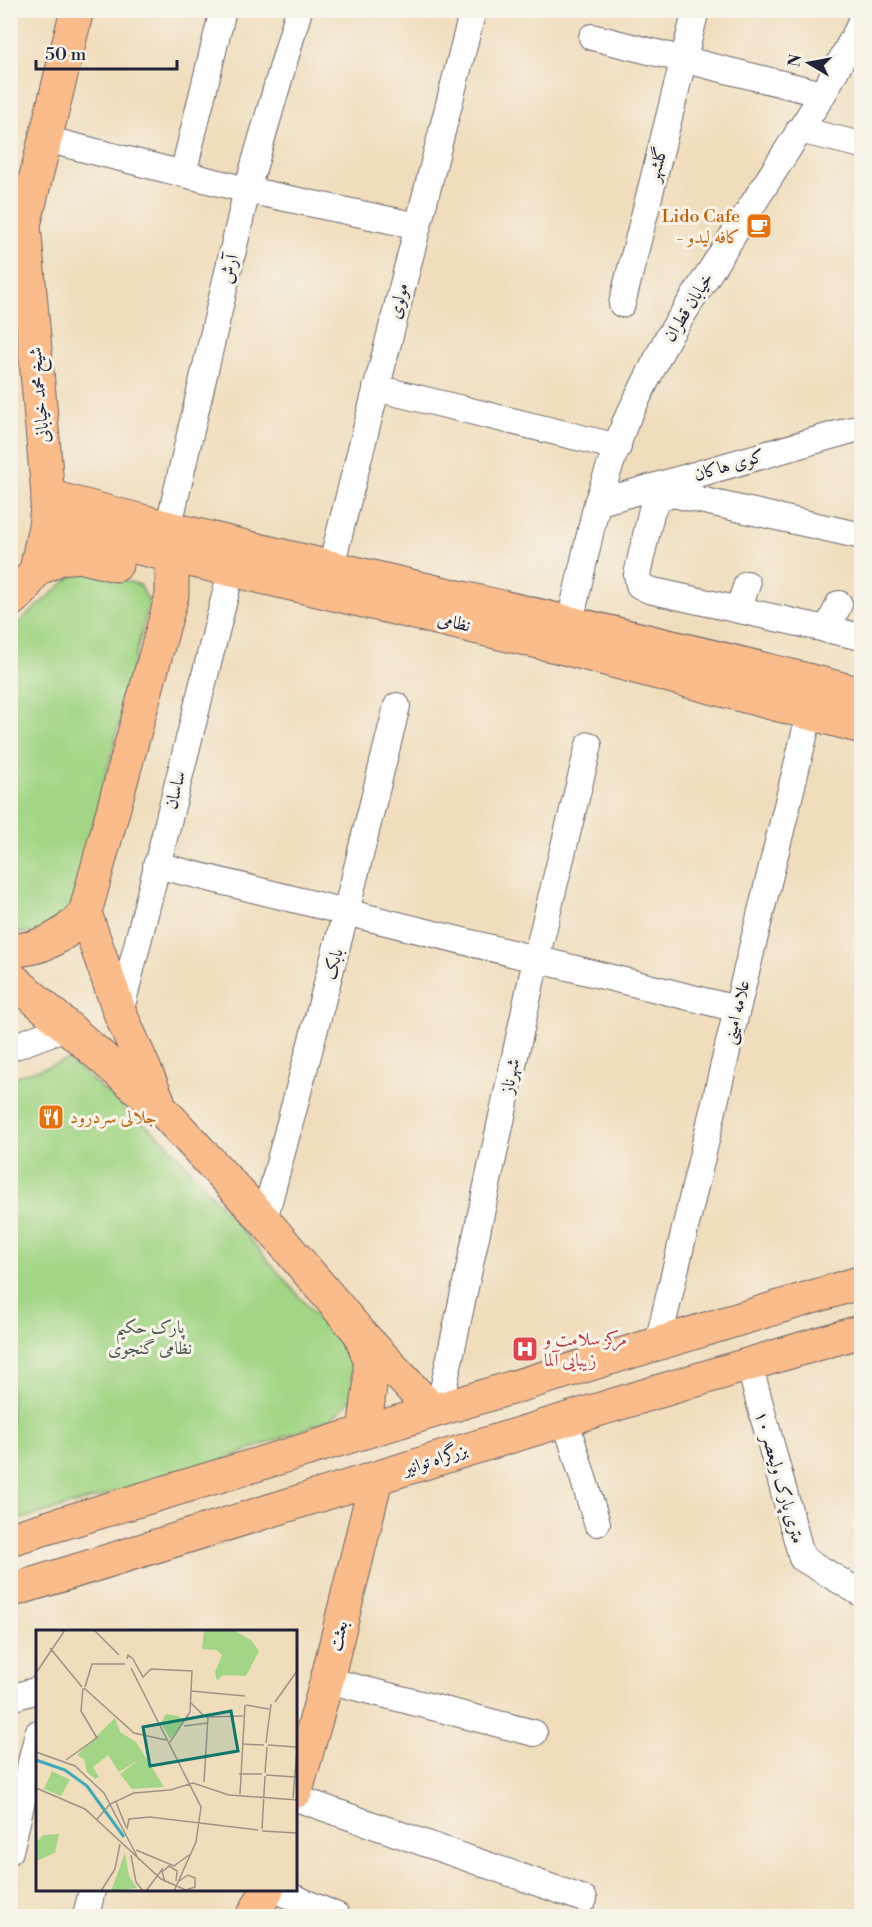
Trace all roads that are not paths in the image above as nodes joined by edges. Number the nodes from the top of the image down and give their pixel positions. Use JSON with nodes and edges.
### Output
{"nodes":[{"id":1,"x":77,"y":10,"type":"edge"},
{"id":2,"x":223,"y":10,"type":"edge"},
{"id":3,"x":299,"y":10,"type":"edge"},
{"id":4,"x":473,"y":10,"type":"edge"},
{"id":5,"x":696,"y":10,"type":"edge"},
{"id":6,"x":860,"y":25,"type":"edge"},
{"id":7,"x":592,"y":37,"type":"dead end"},
{"id":8,"x":683,"y":60,"type":"junction"},
{"id":9,"x":823,"y":94,"type":"junction"},
{"id":10,"x":799,"y":130,"type":"junction"},
{"id":11,"x":45,"y":140,"type":"junction"},
{"id":12,"x":861,"y":145,"type":"edge"},
{"id":13,"x":183,"y":174,"type":"junction"},
{"id":14,"x":248,"y":190,"type":"junction"},
{"id":15,"x":17,"y":226,"type":"edge"},
{"id":16,"x":418,"y":226,"type":"junction"},
{"id":17,"x":622,"y":304,"type":"dead end"},
{"id":18,"x":376,"y":388,"type":"junction"},
{"id":19,"x":861,"y":427,"type":"edge"},
{"id":20,"x":618,"y":447,"type":"junction"},
{"id":21,"x":597,"y":504,"type":"junction"},
{"id":22,"x":47,"y":511,"type":"junction"},
{"id":23,"x":861,"y":536,"type":"edge"},
{"id":24,"x":170,"y":543,"type":"junction"},
{"id":25,"x":232,"y":568,"type":"junction"},
{"id":26,"x":36,"y":570,"type":"junction"},
{"id":27,"x":328,"y":579,"type":"junction"},
{"id":28,"x":747,"y":584,"type":"dead end"},
{"id":29,"x":172,"y":595,"type":"junction"},
{"id":30,"x":10,"y":601,"type":"edge"},
{"id":31,"x":839,"y":604,"type":"dead end"},
{"id":32,"x":738,"y":610,"type":"junction"},
{"id":33,"x":827,"y":630,"type":"junction"},
{"id":34,"x":567,"y":635,"type":"junction"},
{"id":35,"x":861,"y":637,"type":"edge"},
{"id":36,"x":861,"y":694,"type":"edge"},
{"id":37,"x":814,"y":698,"type":"junction"},
{"id":38,"x":397,"y":706,"type":"dead end"},
{"id":39,"x":861,"y":727,"type":"edge"},
{"id":40,"x":589,"y":746,"type":"dead end"},
{"id":41,"x":156,"y":865,"type":"junction"},
{"id":42,"x":346,"y":912,"type":"junction"},
{"id":43,"x":86,"y":913,"type":"junction"},
{"id":44,"x":10,"y":950,"type":"edge"},
{"id":45,"x":536,"y":959,"type":"junction"},
{"id":46,"x":10,"y":977,"type":"edge"},
{"id":47,"x":737,"y":1009,"type":"junction"},
{"id":48,"x":120,"y":1013,"type":"junction"},
{"id":49,"x":69,"y":1026,"type":"junction"},
{"id":50,"x":10,"y":1047,"type":"edge"},
{"id":51,"x":162,"y":1110,"type":"junction"},
{"id":52,"x":264,"y":1220,"type":"junction"},
{"id":53,"x":861,"y":1282,"type":"edge"},
{"id":54,"x":861,"y":1331,"type":"edge"},
{"id":55,"x":359,"y":1332,"type":"junction"},
{"id":56,"x":658,"y":1343,"type":"junction"},
{"id":57,"x":748,"y":1364,"type":"junction"},
{"id":58,"x":435,"y":1409,"type":"junction"},
{"id":59,"x":565,"y":1419,"type":"junction"},
{"id":60,"x":364,"y":1431,"type":"junction"},
{"id":61,"x":376,"y":1479,"type":"junction"},
{"id":62,"x":597,"y":1523,"type":"dead end"},
{"id":63,"x":10,"y":1539,"type":"edge"},
{"id":64,"x":10,"y":1591,"type":"edge"},
{"id":65,"x":861,"y":1594,"type":"edge"},
{"id":66,"x":327,"y":1680,"type":"junction"},
{"id":67,"x":36,"y":1691,"type":"edge"},
{"id":68,"x":10,"y":1698,"type":"edge"},
{"id":69,"x":534,"y":1733,"type":"dead end"},
{"id":70,"x":36,"y":1741,"type":"edge"},
{"id":71,"x":297,"y":1787,"type":"edge"},
{"id":72,"x":297,"y":1798,"type":"edge"},
{"id":73,"x":10,"y":1851,"type":"edge"},
{"id":74,"x":92,"y":1891,"type":"edge"},
{"id":75,"x":266,"y":1891,"type":"edge"},
{"id":76,"x":278,"y":1891,"type":"edge"},
{"id":77,"x":584,"y":1899,"type":"dead end"},
{"id":78,"x":86,"y":1917,"type":"edge"},
{"id":79,"x":253,"y":1917,"type":"edge"},
{"id":80,"x":337,"y":1917,"type":"edge"}],
"edges":[{"from":1,"to":11,"type":"main road","name":"شیخ محمد خیابانی"},
{"from":2,"to":13,"type":"street"},
{"from":3,"to":14,"type":"street","name":"آرش"},
{"from":4,"to":16,"type":"street","name":"مولوی"},
{"from":5,"to":8,"type":"street","name":"گلشهر"},
{"from":6,"to":9,"type":"street","name":"خیابان قطران"},
{"from":7,"to":8,"type":"street"},
{"from":8,"to":9,"type":"street"},
{"from":8,"to":17,"type":"street","name":"گلشهر"},
{"from":9,"to":10,"type":"street","name":"خیابان قطران"},
{"from":10,"to":12,"type":"street"},
{"from":10,"to":20,"type":"street","name":"خیابان قطران"},
{"from":11,"to":13,"type":"street"},
{"from":11,"to":15,"type":"main road","name":"شیخ محمد خیابانی"},
{"from":13,"to":14,"type":"street"},
{"from":14,"to":16,"type":"street"},
{"from":14,"to":24,"type":"street","name":"آرش"},
{"from":15,"to":22,"type":"main road","name":"شیخ محمد خیابانی"},
{"from":16,"to":18,"type":"street","name":"مولوی"},
{"from":18,"to":20,"type":"street"},
{"from":18,"to":27,"type":"street","name":"مولوی"},
{"from":19,"to":21,"type":"street","name":"کوی هاکان"},
{"from":20,"to":21,"type":"street","name":"خیابان قطران"},
{"from":21,"to":34,"type":"street","name":"خیابان قطران"},
{"from":22,"to":24,"type":"main road","name":"نظامی"},
{"from":22,"to":26,"type":"main road","name":"شیخ محمد خیابانی"},
{"from":23,"to":32,"type":"street"},
{"from":24,"to":25,"type":"main road","name":"نظامی"},
{"from":24,"to":27,"type":"main road","name":"نظامی"},
{"from":24,"to":29,"type":"main road"},
{"from":25,"to":27,"type":"main road","name":"نظامی"},
{"from":25,"to":41,"type":"street","name":"ساسان"},
{"from":26,"to":29,"type":"main road"},
{"from":26,"to":30,"type":"main road"},
{"from":27,"to":34,"type":"main road","name":"نظامی"},
{"from":28,"to":32,"type":"street"},
{"from":29,"to":43,"type":"main road"},
{"from":31,"to":33,"type":"street"},
{"from":32,"to":33,"type":"street"},
{"from":33,"to":35,"type":"street"},
{"from":34,"to":37,"type":"main road","name":"نظامی"},
{"from":36,"to":37,"type":"main road","name":"نظامی"},
{"from":37,"to":39,"type":"main road","name":"نظامی"},
{"from":37,"to":47,"type":"street","name":"علامه امینی"},
{"from":38,"to":42,"type":"street","name":"بابک"},
{"from":40,"to":45,"type":"street","name":"شهرناز"},
{"from":41,"to":42,"type":"street"},
{"from":41,"to":48,"type":"street","name":"ساسان"},
{"from":42,"to":45,"type":"street"},
{"from":42,"to":52,"type":"street","name":"بابک"},
{"from":43,"to":44,"type":"main road"},
{"from":43,"to":48,"type":"main road"},
{"from":45,"to":47,"type":"street"},
{"from":45,"to":58,"type":"street","name":"شهرناز"},
{"from":46,"to":49,"type":"main road"},
{"from":47,"to":56,"type":"street","name":"علامه امینی"},
{"from":48,"to":51,"type":"main road"},
{"from":49,"to":50,"type":"street"},
{"from":49,"to":51,"type":"main road"},
{"from":51,"to":52,"type":"main road"},
{"from":52,"to":55,"type":"main road"},
{"from":53,"to":56,"type":"main road"},
{"from":54,"to":57,"type":"main road","name":"بزرگراه توانیر"},
{"from":55,"to":58,"type":"main road"},
{"from":55,"to":60,"type":"main road"},
{"from":56,"to":58,"type":"main road"},
{"from":57,"to":59,"type":"main road","name":"بزرگراه توانیر"},
{"from":57,"to":65,"type":"street","name":"۱۰ متری پارک ولیعصر"},
{"from":58,"to":60,"type":"main road"},
{"from":59,"to":61,"type":"main road","name":"بزرگراه توانیر"},
{"from":59,"to":62,"type":"street"},
{"from":60,"to":63,"type":"main road"},
{"from":61,"to":64,"type":"main road","name":"بزرگراه توانیر"},
{"from":61,"to":66,"type":"main road","name":"بعثت"},
{"from":66,"to":69,"type":"street"},
{"from":66,"to":71,"type":"main road","name":"بعثت"},
{"from":67,"to":68,"type":"street"},
{"from":70,"to":73,"type":"street"},
{"from":72,"to":77,"type":"street"},
{"from":74,"to":78,"type":"street"},
{"from":75,"to":79,"type":"main road"},
{"from":76,"to":80,"type":"street"}]}
